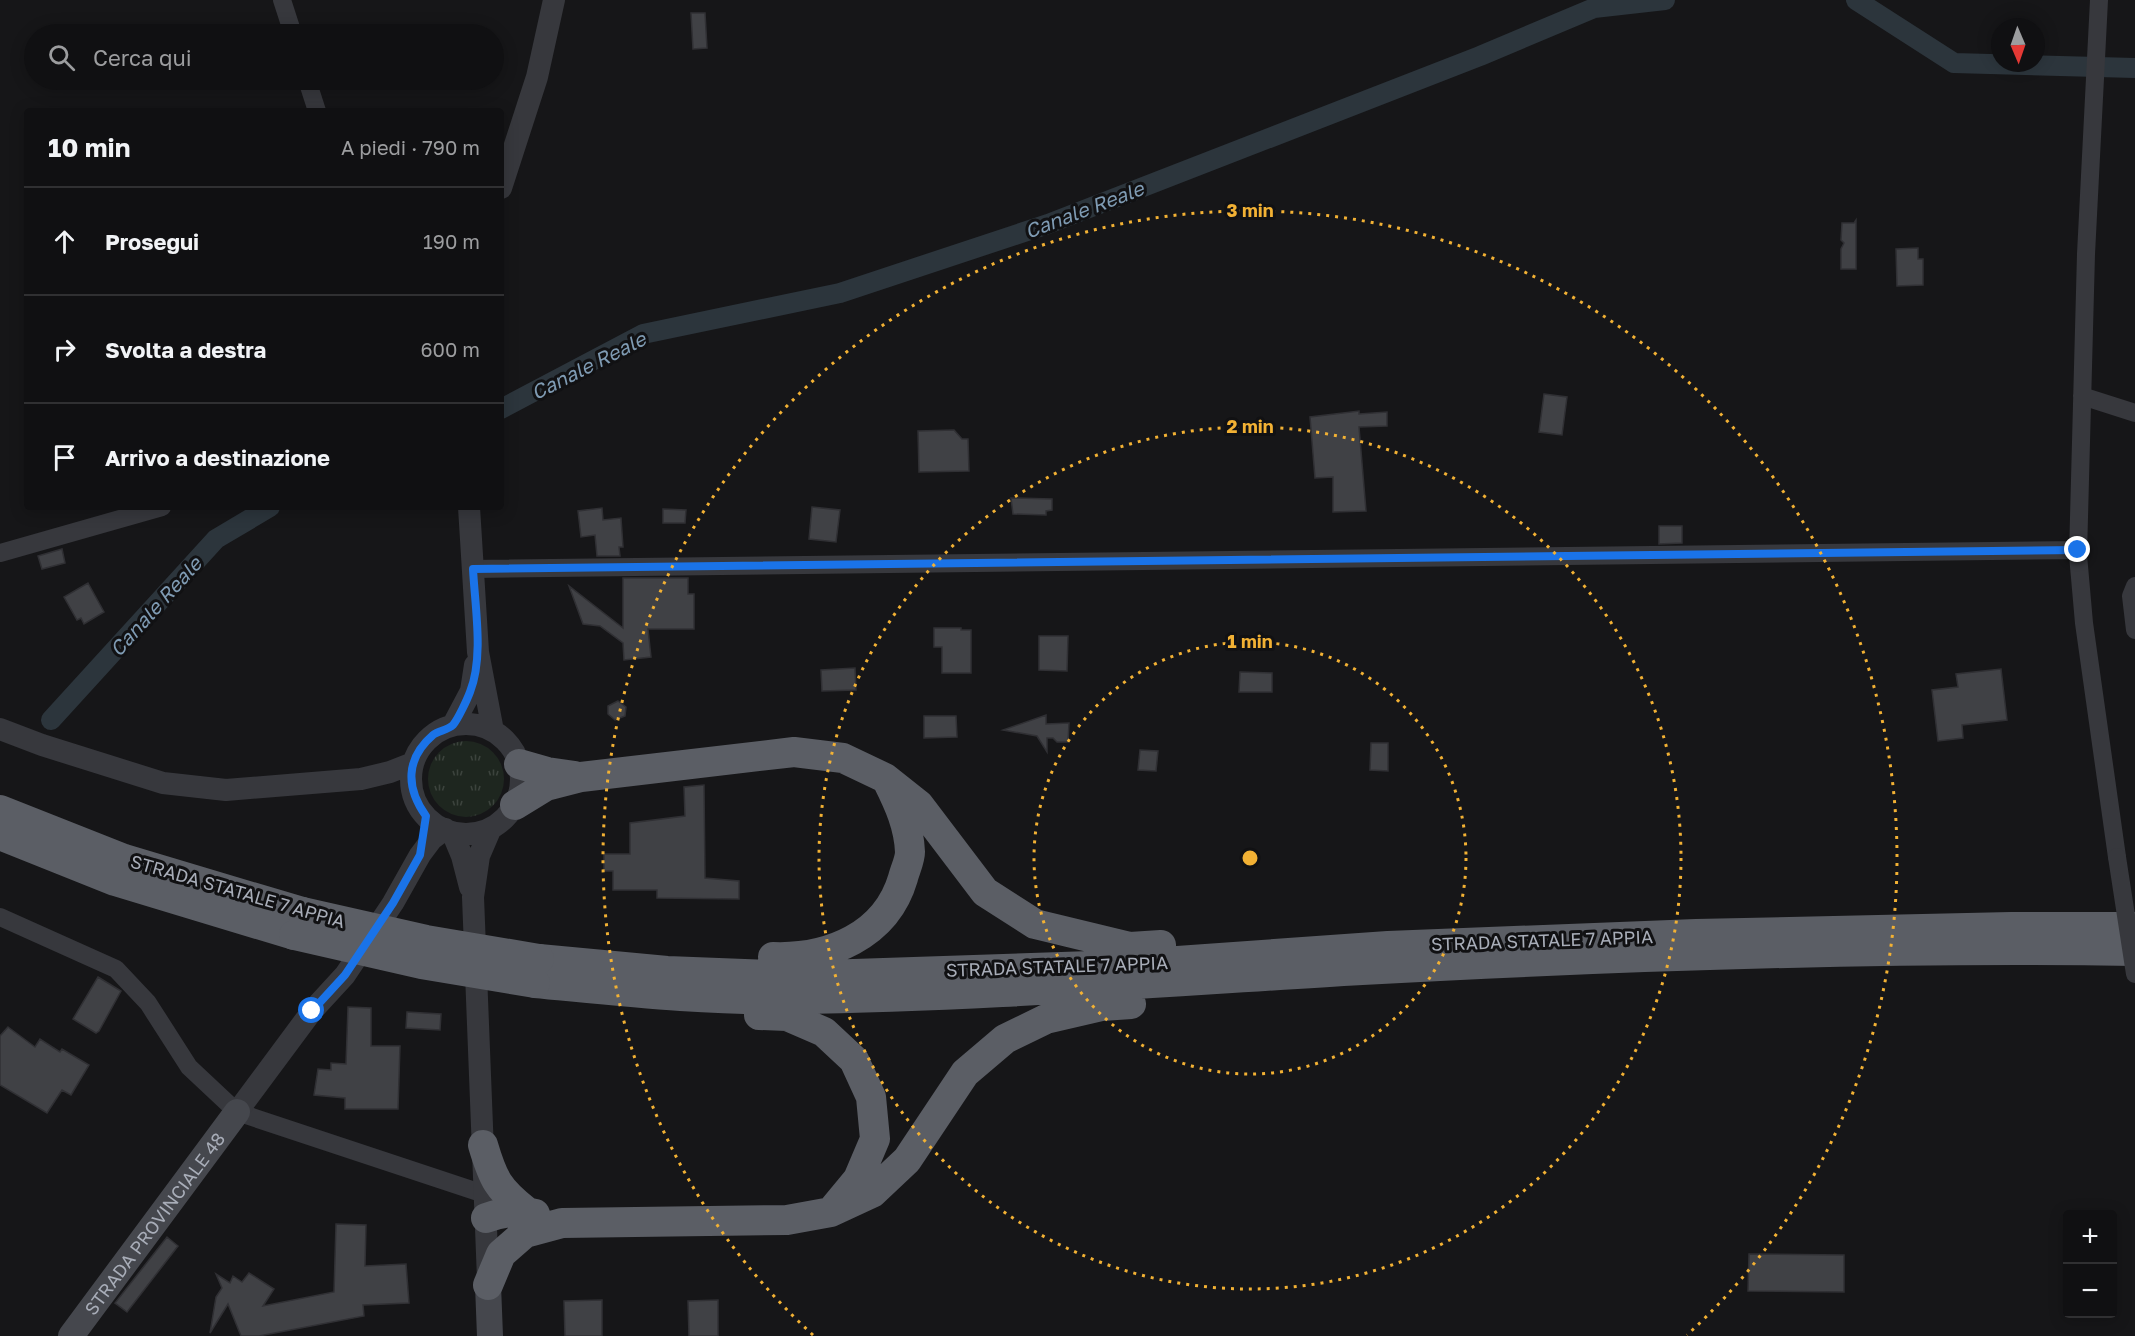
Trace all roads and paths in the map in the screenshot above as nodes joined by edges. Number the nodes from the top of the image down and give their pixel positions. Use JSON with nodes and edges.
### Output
{"nodes":[{"id":1,"x":282,"y":0,"type":"edge"},
{"id":2,"x":554,"y":0,"type":"edge"},
{"id":3,"x":2099,"y":0,"type":"edge"},
{"id":4,"x":290,"y":24,"type":"edge"},
{"id":5,"x":311,"y":90,"type":"edge"},
{"id":6,"x":317,"y":108,"type":"edge"},
{"id":7,"x":504,"y":179,"type":"edge"},
{"id":8,"x":2082,"y":396,"type":"junction"},
{"id":9,"x":2135,"y":413,"type":"edge"},
{"id":10,"x":151,"y":510,"type":"edge"},
{"id":11,"x":469,"y":510,"type":"edge"},
{"id":12,"x":2078,"y":550,"type":"junction"},
{"id":13,"x":0,"y":553,"type":"edge"},
{"id":14,"x":473,"y":569,"type":"junction"},
{"id":15,"x":2135,"y":586,"type":"edge"},
{"id":16,"x":2135,"y":630,"type":"edge"},
{"id":17,"x":478,"y":652,"type":"junction"},
{"id":18,"x":453,"y":725,"type":"junction"},
{"id":19,"x":0,"y":729,"type":"edge"},
{"id":20,"x":493,"y":730,"type":"junction"},
{"id":21,"x":413,"y":763,"type":"junction"},
{"id":22,"x":519,"y":764,"type":"junction"},
{"id":23,"x":581,"y":777,"type":"junction"},
{"id":24,"x":885,"y":778,"type":"junction"},
{"id":25,"x":361,"y":779,"type":"junction"},
{"id":26,"x":515,"y":805,"type":"junction"},
{"id":27,"x":0,"y":810,"type":"edge"},
{"id":28,"x":421,"y":810,"type":"junction"},
{"id":29,"x":491,"y":828,"type":"junction"},
{"id":30,"x":448,"y":831,"type":"junction"},
{"id":31,"x":0,"y":835,"type":"edge"},
{"id":32,"x":420,"y":855,"type":"junction"},
{"id":33,"x":472,"y":897,"type":"junction"},
{"id":34,"x":0,"y":917,"type":"edge"},
{"id":35,"x":298,"y":924,"type":"junction"},
{"id":36,"x":2135,"y":927,"type":"edge"},
{"id":37,"x":1388,"y":946,"type":"junction"},
{"id":38,"x":2135,"y":951,"type":"edge"},
{"id":39,"x":1363,"y":970,"type":"junction"},
{"id":40,"x":537,"y":971,"type":"junction"},
{"id":41,"x":2135,"y":974,"type":"edge"},
{"id":42,"x":237,"y":1112,"type":"junction"},
{"id":43,"x":483,"y":1145,"type":"joint"},
{"id":44,"x":505,"y":1210,"type":"junction"},
{"id":45,"x":831,"y":1212,"type":"junction"},
{"id":46,"x":488,"y":1285,"type":"joint"},
{"id":47,"x":71,"y":1336,"type":"edge"},
{"id":48,"x":490,"y":1336,"type":"edge"}],
"edges":[{"from":1,"to":4,"type":"street"},
{"from":2,"to":7,"type":"street"},
{"from":3,"to":8,"type":"street"},
{"from":5,"to":6,"type":"street"},
{"from":8,"to":9,"type":"street"},
{"from":8,"to":12,"type":"street"},
{"from":10,"to":13,"type":"street"},
{"from":11,"to":14,"type":"street"},
{"from":12,"to":14,"type":"street"},
{"from":12,"to":41,"type":"street","bridge":true},
{"from":14,"to":17,"type":"street"},
{"from":15,"to":16,"type":"street"},
{"from":17,"to":18,"type":"street"},
{"from":17,"to":20,"type":"street"},
{"from":18,"to":20,"type":"street"},
{"from":18,"to":21,"type":"street"},
{"from":19,"to":25,"type":"street"},
{"from":20,"to":22,"type":"street"},
{"from":21,"to":25,"type":"street"},
{"from":21,"to":28,"type":"street"},
{"from":22,"to":23,"type":"highway"},
{"from":22,"to":26,"type":"street"},
{"from":23,"to":24,"type":"highway"},
{"from":23,"to":26,"type":"highway"},
{"from":24,"to":37,"type":"highway"},
{"from":24,"to":40,"type":"highway"},
{"from":25,"to":28,"type":"street"},
{"from":26,"to":29,"type":"street"},
{"from":27,"to":35,"type":"highway","name":"STRADA STATALE 7 APPIA"},
{"from":28,"to":30,"type":"street"},
{"from":28,"to":32,"type":"street"},
{"from":29,"to":30,"type":"street"},
{"from":29,"to":33,"type":"street"},
{"from":30,"to":32,"type":"street"},
{"from":30,"to":33,"type":"street"},
{"from":31,"to":35,"type":"highway","name":"STRADA STATALE 7 APPIA"},
{"from":32,"to":42,"type":"street"},
{"from":33,"to":43,"type":"street"},
{"from":34,"to":42,"type":"street"},
{"from":35,"to":40,"type":"highway","name":"STRADA STATALE 7 APPIA","bridge":true},
{"from":36,"to":37,"type":"highway","name":"STRADA STATALE 7 APPIA"},
{"from":37,"to":40,"type":"highway","name":"STRADA STATALE 7 APPIA"},
{"from":38,"to":39,"type":"highway","name":"STRADA STATALE 7 APPIA"},
{"from":39,"to":40,"type":"highway","name":"STRADA STATALE 7 APPIA"},
{"from":39,"to":45,"type":"highway"},
{"from":40,"to":45,"type":"highway"},
{"from":42,"to":44,"type":"street"},
{"from":42,"to":47,"type":"main road","name":"STRADA PROVINCIALE 48"},
{"from":43,"to":44,"type":"highway"},
{"from":44,"to":45,"type":"highway"},
{"from":44,"to":46,"type":"highway"},
{"from":46,"to":48,"type":"main road"}]}
